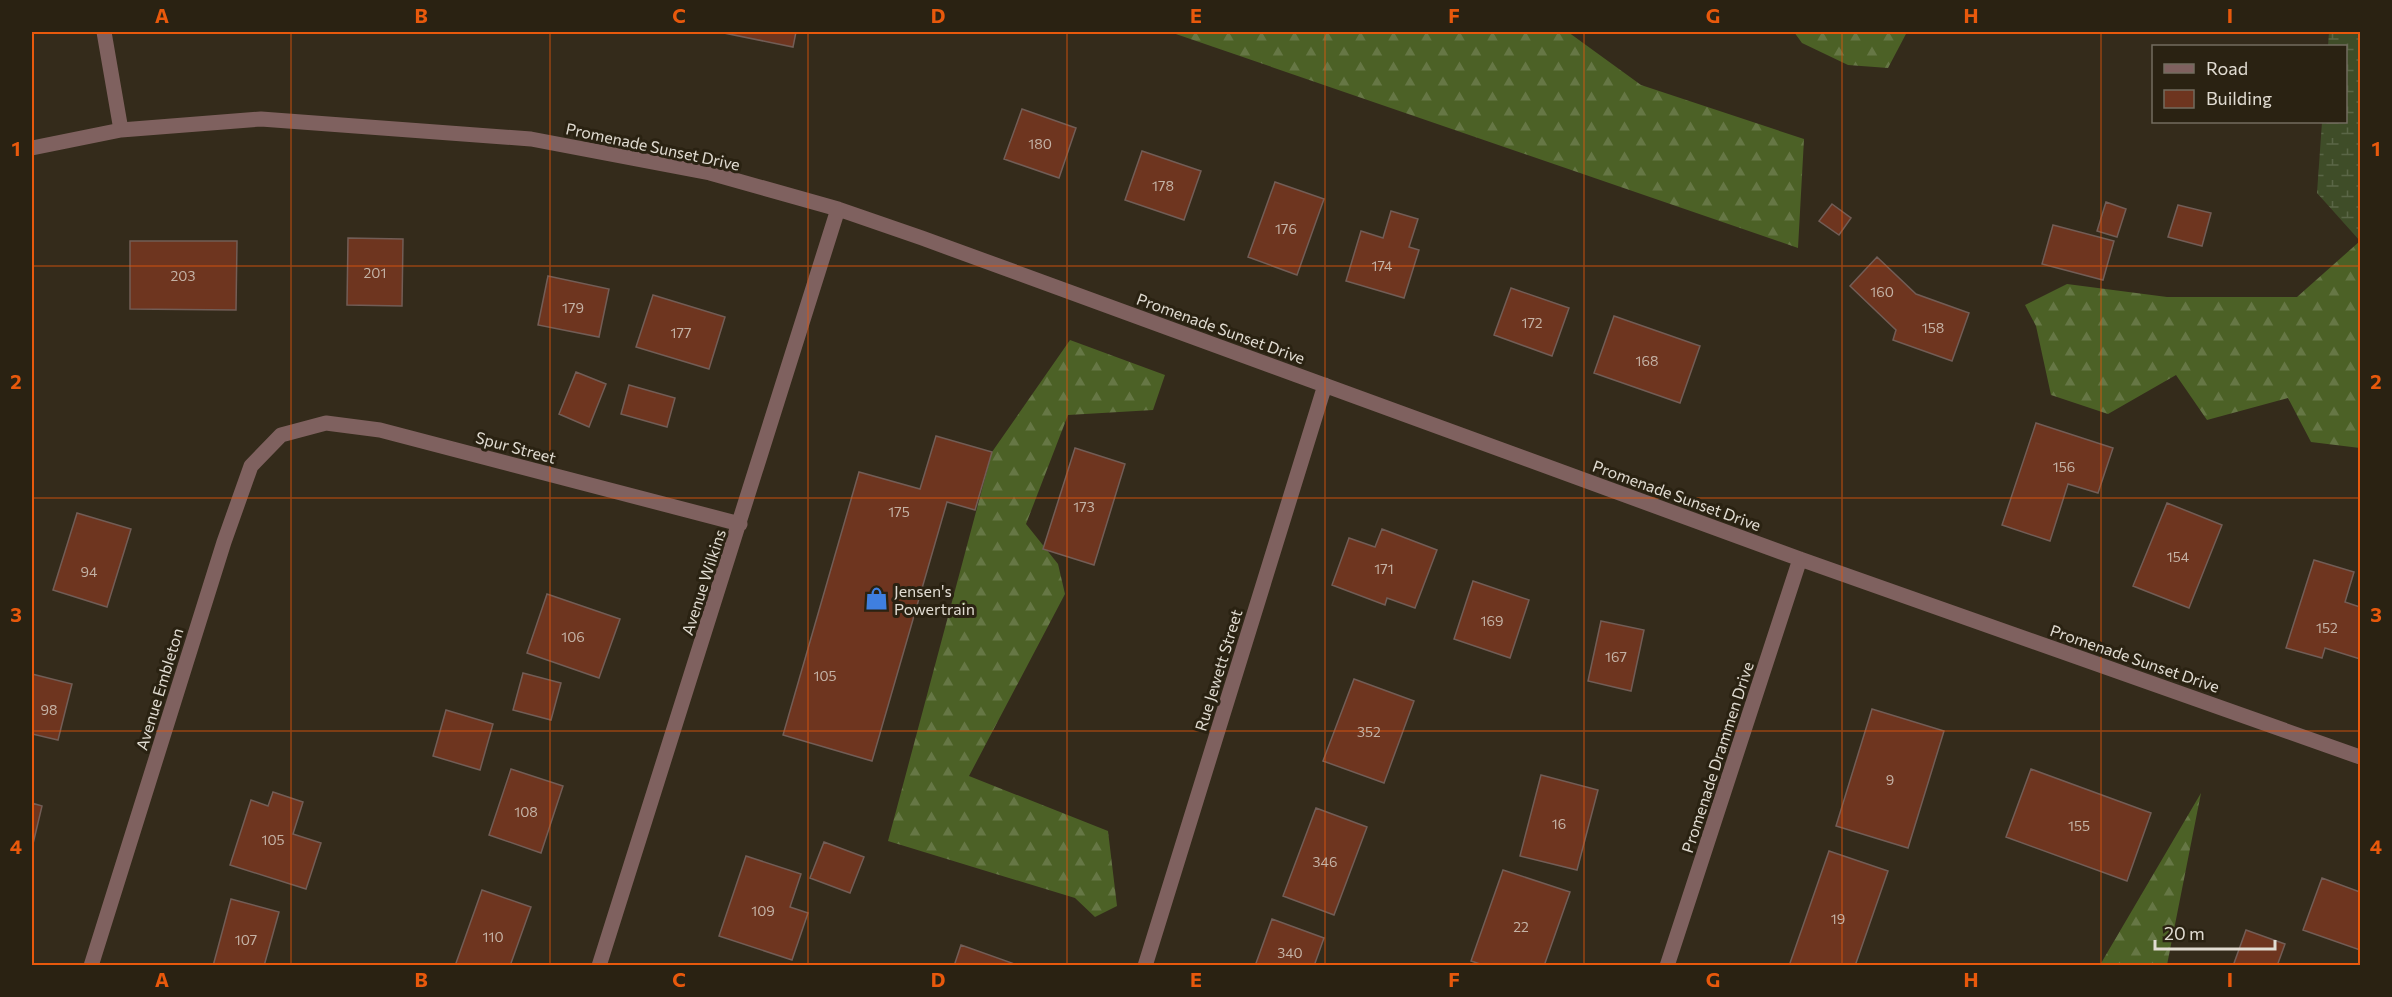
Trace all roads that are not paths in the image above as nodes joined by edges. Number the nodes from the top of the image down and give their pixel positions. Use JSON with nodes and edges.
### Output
{"nodes":[{"id":1,"x":104,"y":32,"type":"edge"},
{"id":2,"x":121,"y":130,"type":"junction"},
{"id":3,"x":32,"y":148,"type":"edge"},
{"id":4,"x":838,"y":209,"type":"junction"},
{"id":5,"x":1325,"y":386,"type":"junction"},
{"id":6,"x":281,"y":435,"type":"joint"},
{"id":7,"x":740,"y":524,"type":"junction"},
{"id":8,"x":1800,"y":559,"type":"junction"},
{"id":9,"x":2361,"y":757,"type":"edge"},
{"id":10,"x":91,"y":966,"type":"edge"},
{"id":11,"x":599,"y":966,"type":"edge"},
{"id":12,"x":1145,"y":966,"type":"edge"},
{"id":13,"x":1667,"y":966,"type":"edge"}],
"edges":[{"from":1,"to":2,"type":"street"},
{"from":2,"to":3,"type":"street","name":"Promenade Sunset Drive"},
{"from":2,"to":4,"type":"street","name":"Promenade Sunset Drive"},
{"from":4,"to":5,"type":"street","name":"Promenade Sunset Drive"},
{"from":4,"to":7,"type":"street","name":"Avenue Wilkins"},
{"from":5,"to":8,"type":"street","name":"Promenade Sunset Drive"},
{"from":5,"to":12,"type":"street","name":"Rue Jewett Street"},
{"from":6,"to":7,"type":"street","name":"Spur Street"},
{"from":6,"to":10,"type":"street","name":"Avenue Embleton"},
{"from":7,"to":11,"type":"street","name":"Avenue Wilkins"},
{"from":8,"to":9,"type":"street","name":"Promenade Sunset Drive"},
{"from":8,"to":13,"type":"street","name":"Promenade Drammen Drive"}]}
